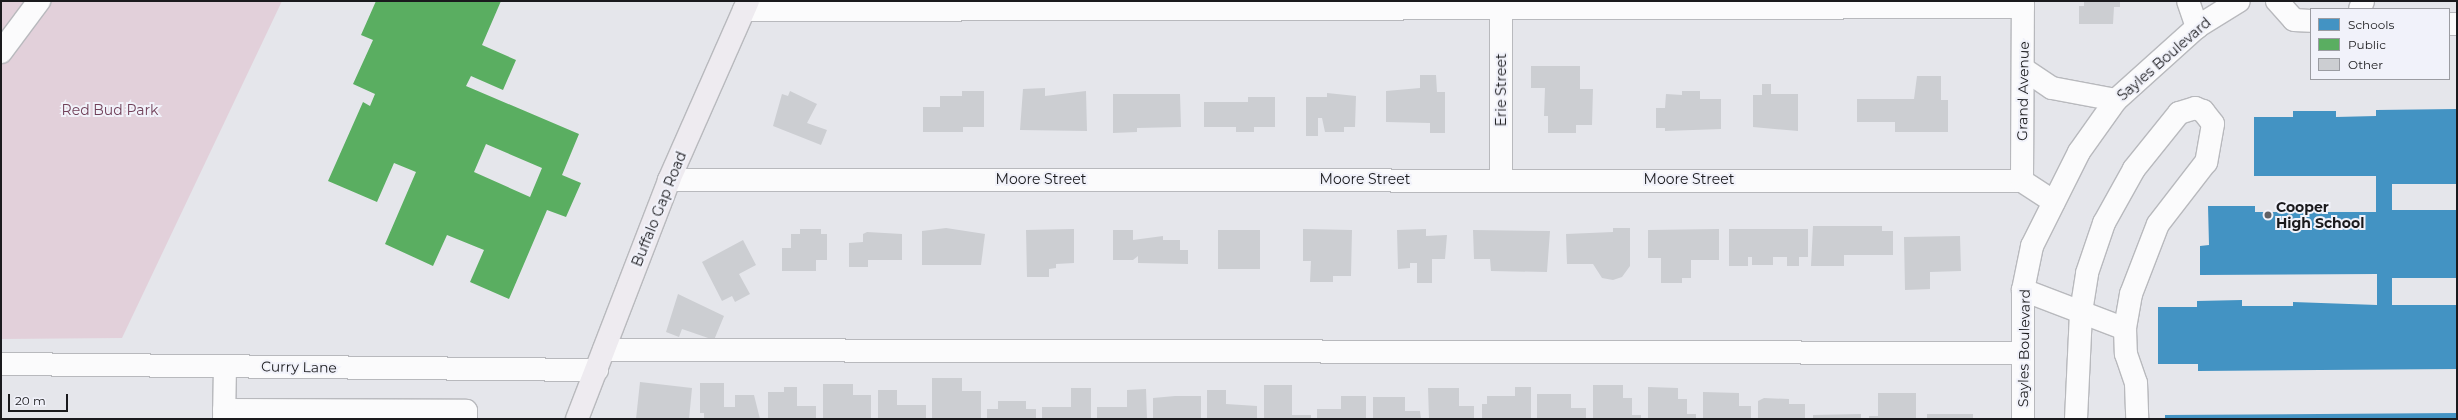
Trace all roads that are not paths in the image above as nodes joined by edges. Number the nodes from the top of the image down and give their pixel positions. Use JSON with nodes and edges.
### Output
{"nodes":[{"id":1,"x":39,"y":1,"type":"edge"},
{"id":2,"x":2188,"y":1,"type":"edge"},
{"id":3,"x":2239,"y":1,"type":"edge"},
{"id":4,"x":2277,"y":1,"type":"edge"},
{"id":5,"x":2023,"y":4,"type":"edge"},
{"id":6,"x":1501,"y":5,"type":"edge"},
{"id":7,"x":746,"y":6,"type":"edge"},
{"id":8,"x":2310,"y":21,"type":"edge"},
{"id":9,"x":2198,"y":27,"type":"junction"},
{"id":10,"x":1,"y":52,"type":"edge"},
{"id":11,"x":2025,"y":70,"type":"junction"},
{"id":12,"x":2116,"y":100,"type":"junction"},
{"id":13,"x":1501,"y":179,"type":"junction"},
{"id":14,"x":669,"y":180,"type":"junction"},
{"id":15,"x":2022,"y":180,"type":"junction"},
{"id":16,"x":2054,"y":202,"type":"junction"},
{"id":17,"x":2023,"y":290,"type":"junction"},
{"id":18,"x":2081,"y":312,"type":"junction"},
{"id":19,"x":2125,"y":329,"type":"junction"},
{"id":20,"x":604,"y":350,"type":"junction"},
{"id":21,"x":2021,"y":353,"type":"junction"},
{"id":22,"x":1,"y":361,"type":"edge"},
{"id":23,"x":225,"y":366,"type":"junction"},
{"id":24,"x":596,"y":370,"type":"junction"},
{"id":25,"x":224,"y":414,"type":"edge"},
{"id":26,"x":466,"y":419,"type":"edge"},
{"id":27,"x":577,"y":419,"type":"edge"},
{"id":28,"x":2023,"y":419,"type":"edge"},
{"id":29,"x":2076,"y":419,"type":"edge"},
{"id":30,"x":2137,"y":419,"type":"edge"}],
"edges":[{"from":1,"to":10,"type":"street"},
{"from":2,"to":9,"type":"street"},
{"from":3,"to":9,"type":"street","name":"Sayles Boulevard"},
{"from":4,"to":8,"type":"street"},
{"from":5,"to":6,"type":"street"},
{"from":5,"to":11,"type":"street","name":"Grand Avenue"},
{"from":6,"to":7,"type":"street"},
{"from":6,"to":13,"type":"street","name":"Erie Street"},
{"from":7,"to":14,"type":"main road","name":"Buffalo Gap Road"},
{"from":9,"to":12,"type":"street","name":"Sayles Boulevard"},
{"from":11,"to":12,"type":"street"},
{"from":11,"to":15,"type":"street","name":"Grand Avenue"},
{"from":12,"to":16,"type":"street","name":"Sayles Boulevard"},
{"from":13,"to":14,"type":"street","name":"Moore Street"},
{"from":13,"to":15,"type":"street","name":"Moore Street"},
{"from":14,"to":20,"type":"main road","name":"Buffalo Gap Road"},
{"from":15,"to":16,"type":"street"},
{"from":16,"to":17,"type":"street","name":"Sayles Boulevard"},
{"from":17,"to":18,"type":"street"},
{"from":17,"to":21,"type":"street","name":"Sayles Boulevard"},
{"from":18,"to":19,"type":"street"},
{"from":18,"to":19,"type":"street"},
{"from":18,"to":29,"type":"street"},
{"from":19,"to":30,"type":"street"},
{"from":20,"to":21,"type":"street"},
{"from":20,"to":24,"type":"main road","name":"Buffalo Gap Road"},
{"from":21,"to":28,"type":"street","name":"Sayles Boulevard"},
{"from":22,"to":23,"type":"street","name":"Curry Lane"},
{"from":23,"to":24,"type":"street","name":"Curry Lane"},
{"from":23,"to":25,"type":"street"},
{"from":24,"to":27,"type":"main road","name":"Buffalo Gap Road"},
{"from":25,"to":26,"type":"street"}]}
